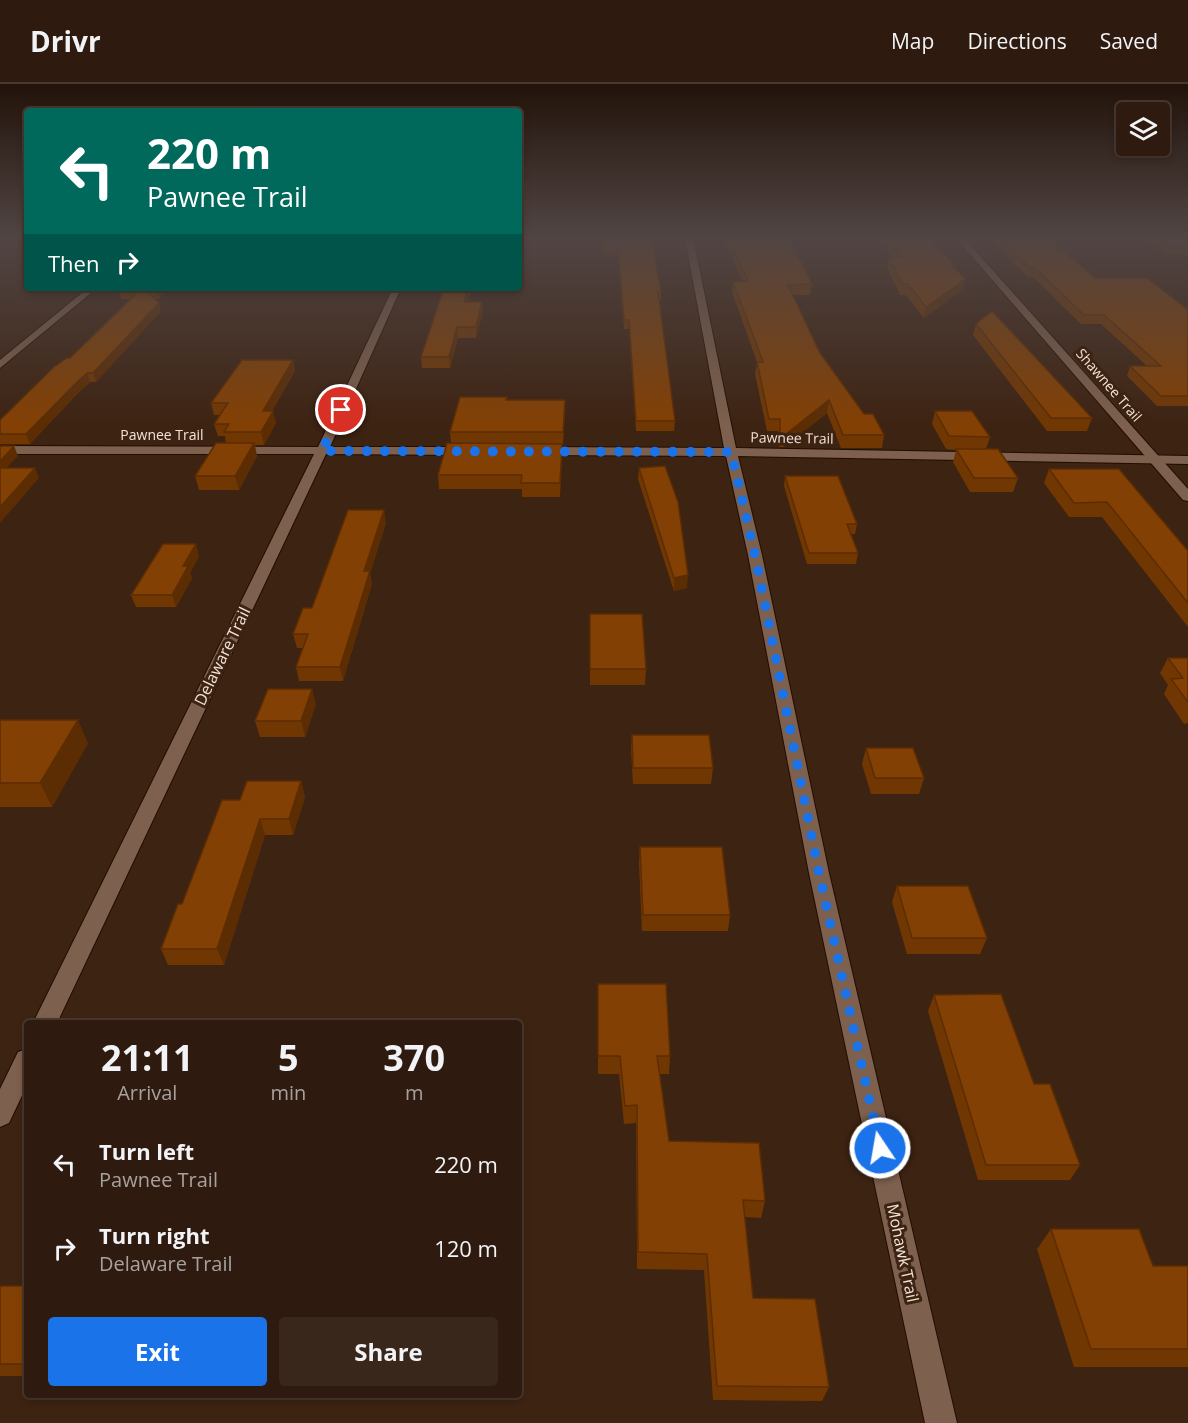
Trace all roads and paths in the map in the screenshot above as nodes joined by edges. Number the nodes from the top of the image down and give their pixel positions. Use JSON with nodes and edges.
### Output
{"nodes":[{"id":1,"x":78,"y":300,"type":"edge"},
{"id":2,"x":391,"y":300,"type":"edge"},
{"id":3,"x":701,"y":300,"type":"edge"},
{"id":4,"x":1015,"y":300,"type":"edge"},
{"id":5,"x":0,"y":364,"type":"edge"},
{"id":6,"x":0,"y":450,"type":"edge"},
{"id":7,"x":322,"y":451,"type":"junction"},
{"id":8,"x":486,"y":451,"type":"edge"},
{"id":9,"x":521,"y":451,"type":"edge"},
{"id":10,"x":731,"y":452,"type":"junction"},
{"id":11,"x":1154,"y":460,"type":"junction"},
{"id":12,"x":1188,"y":460,"type":"edge"},
{"id":13,"x":1188,"y":497,"type":"edge"},
{"id":14,"x":46,"y":1020,"type":"edge"},
{"id":15,"x":24,"y":1066,"type":"edge"},
{"id":16,"x":0,"y":1115,"type":"edge"},
{"id":17,"x":941,"y":1423,"type":"edge"}],
"edges":[{"from":1,"to":5,"type":"street"},
{"from":2,"to":7,"type":"street","name":"Delaware Trail"},
{"from":3,"to":10,"type":"street","name":"Mohawk Trail"},
{"from":4,"to":11,"type":"street","name":"Shawnee Trail"},
{"from":6,"to":7,"type":"street","name":"Pawnee Trail"},
{"from":7,"to":8,"type":"street","name":"Pawnee Trail"},
{"from":7,"to":14,"type":"street","name":"Delaware Trail"},
{"from":9,"to":10,"type":"street","name":"Pawnee Trail"},
{"from":10,"to":11,"type":"street","name":"Pawnee Trail"},
{"from":10,"to":17,"type":"street","name":"Mohawk Trail"},
{"from":11,"to":12,"type":"street","name":"Pawnee Trail"},
{"from":11,"to":13,"type":"street","name":"Shawnee Trail"},
{"from":15,"to":16,"type":"street"}]}
